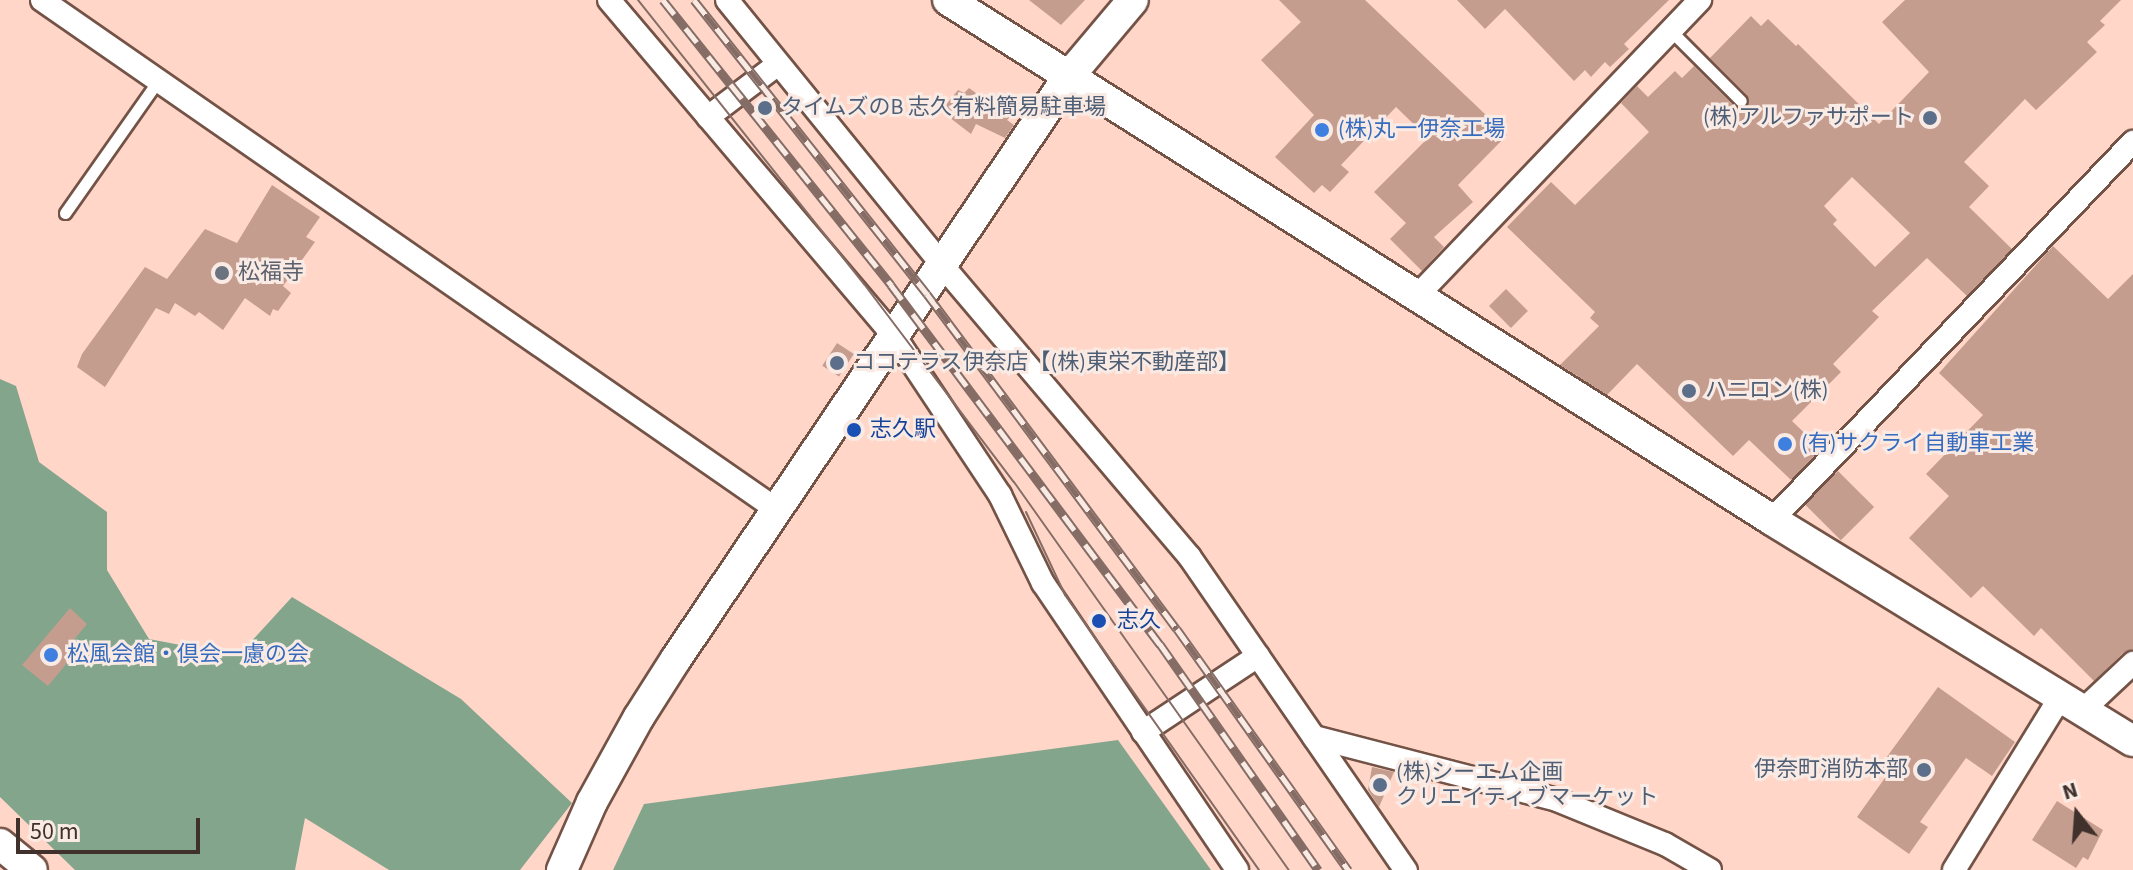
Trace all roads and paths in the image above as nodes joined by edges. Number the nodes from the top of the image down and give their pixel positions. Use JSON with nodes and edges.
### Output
{"nodes":[{"id":1,"x":42,"y":0,"type":"edge"},
{"id":2,"x":609,"y":0,"type":"edge"},
{"id":3,"x":727,"y":0,"type":"edge"},
{"id":4,"x":948,"y":0,"type":"edge"},
{"id":5,"x":1133,"y":0,"type":"edge"},
{"id":6,"x":1700,"y":0,"type":"edge"},
{"id":7,"x":1670,"y":30,"type":"junction"},
{"id":8,"x":778,"y":64,"type":"junction"},
{"id":9,"x":1069,"y":76,"type":"junction"},
{"id":10,"x":157,"y":82,"type":"junction"},
{"id":11,"x":1741,"y":101,"type":"dead end"},
{"id":12,"x":708,"y":117,"type":"junction"},
{"id":13,"x":2133,"y":142,"type":"edge"},
{"id":14,"x":65,"y":213,"type":"dead end"},
{"id":15,"x":942,"y":265,"type":"junction"},
{"id":16,"x":1417,"y":296,"type":"junction"},
{"id":17,"x":895,"y":337,"type":"junction"},
{"id":18,"x":779,"y":511,"type":"junction"},
{"id":19,"x":1772,"y":520,"type":"junction"},
{"id":20,"x":1258,"y":656,"type":"junction"},
{"id":21,"x":2133,"y":663,"type":"edge"},
{"id":22,"x":2072,"y":703,"type":"junction"},
{"id":23,"x":1143,"y":732,"type":"junction"},
{"id":24,"x":1314,"y":737,"type":"junction"},
{"id":25,"x":2133,"y":741,"type":"edge"},
{"id":26,"x":0,"y":844,"type":"edge"},
{"id":27,"x":32,"y":870,"type":"edge"},
{"id":28,"x":562,"y":870,"type":"edge"},
{"id":29,"x":1237,"y":870,"type":"edge"},
{"id":30,"x":1406,"y":870,"type":"edge"},
{"id":31,"x":1710,"y":870,"type":"edge"},
{"id":32,"x":1954,"y":870,"type":"edge"}],
"edges":[{"from":1,"to":10,"type":"street"},
{"from":2,"to":12,"type":"street"},
{"from":3,"to":8,"type":"street"},
{"from":4,"to":9,"type":"street"},
{"from":5,"to":9,"type":"street"},
{"from":6,"to":7,"type":"street"},
{"from":7,"to":11,"type":"lane"},
{"from":7,"to":16,"type":"street"},
{"from":8,"to":12,"type":"street"},
{"from":8,"to":15,"type":"street"},
{"from":9,"to":15,"type":"street"},
{"from":9,"to":16,"type":"street"},
{"from":10,"to":14,"type":"lane"},
{"from":10,"to":18,"type":"street"},
{"from":12,"to":17,"type":"street"},
{"from":13,"to":19,"type":"street"},
{"from":15,"to":17,"type":"street"},
{"from":15,"to":20,"type":"street"},
{"from":16,"to":19,"type":"street"},
{"from":17,"to":18,"type":"street"},
{"from":17,"to":23,"type":"street"},
{"from":18,"to":28,"type":"street"},
{"from":19,"to":22,"type":"street"},
{"from":20,"to":23,"type":"street"},
{"from":20,"to":24,"type":"street"},
{"from":21,"to":22,"type":"street"},
{"from":22,"to":25,"type":"street"},
{"from":22,"to":32,"type":"street"},
{"from":23,"to":29,"type":"street"},
{"from":24,"to":30,"type":"street"},
{"from":24,"to":31,"type":"street"},
{"from":26,"to":27,"type":"street"}]}
